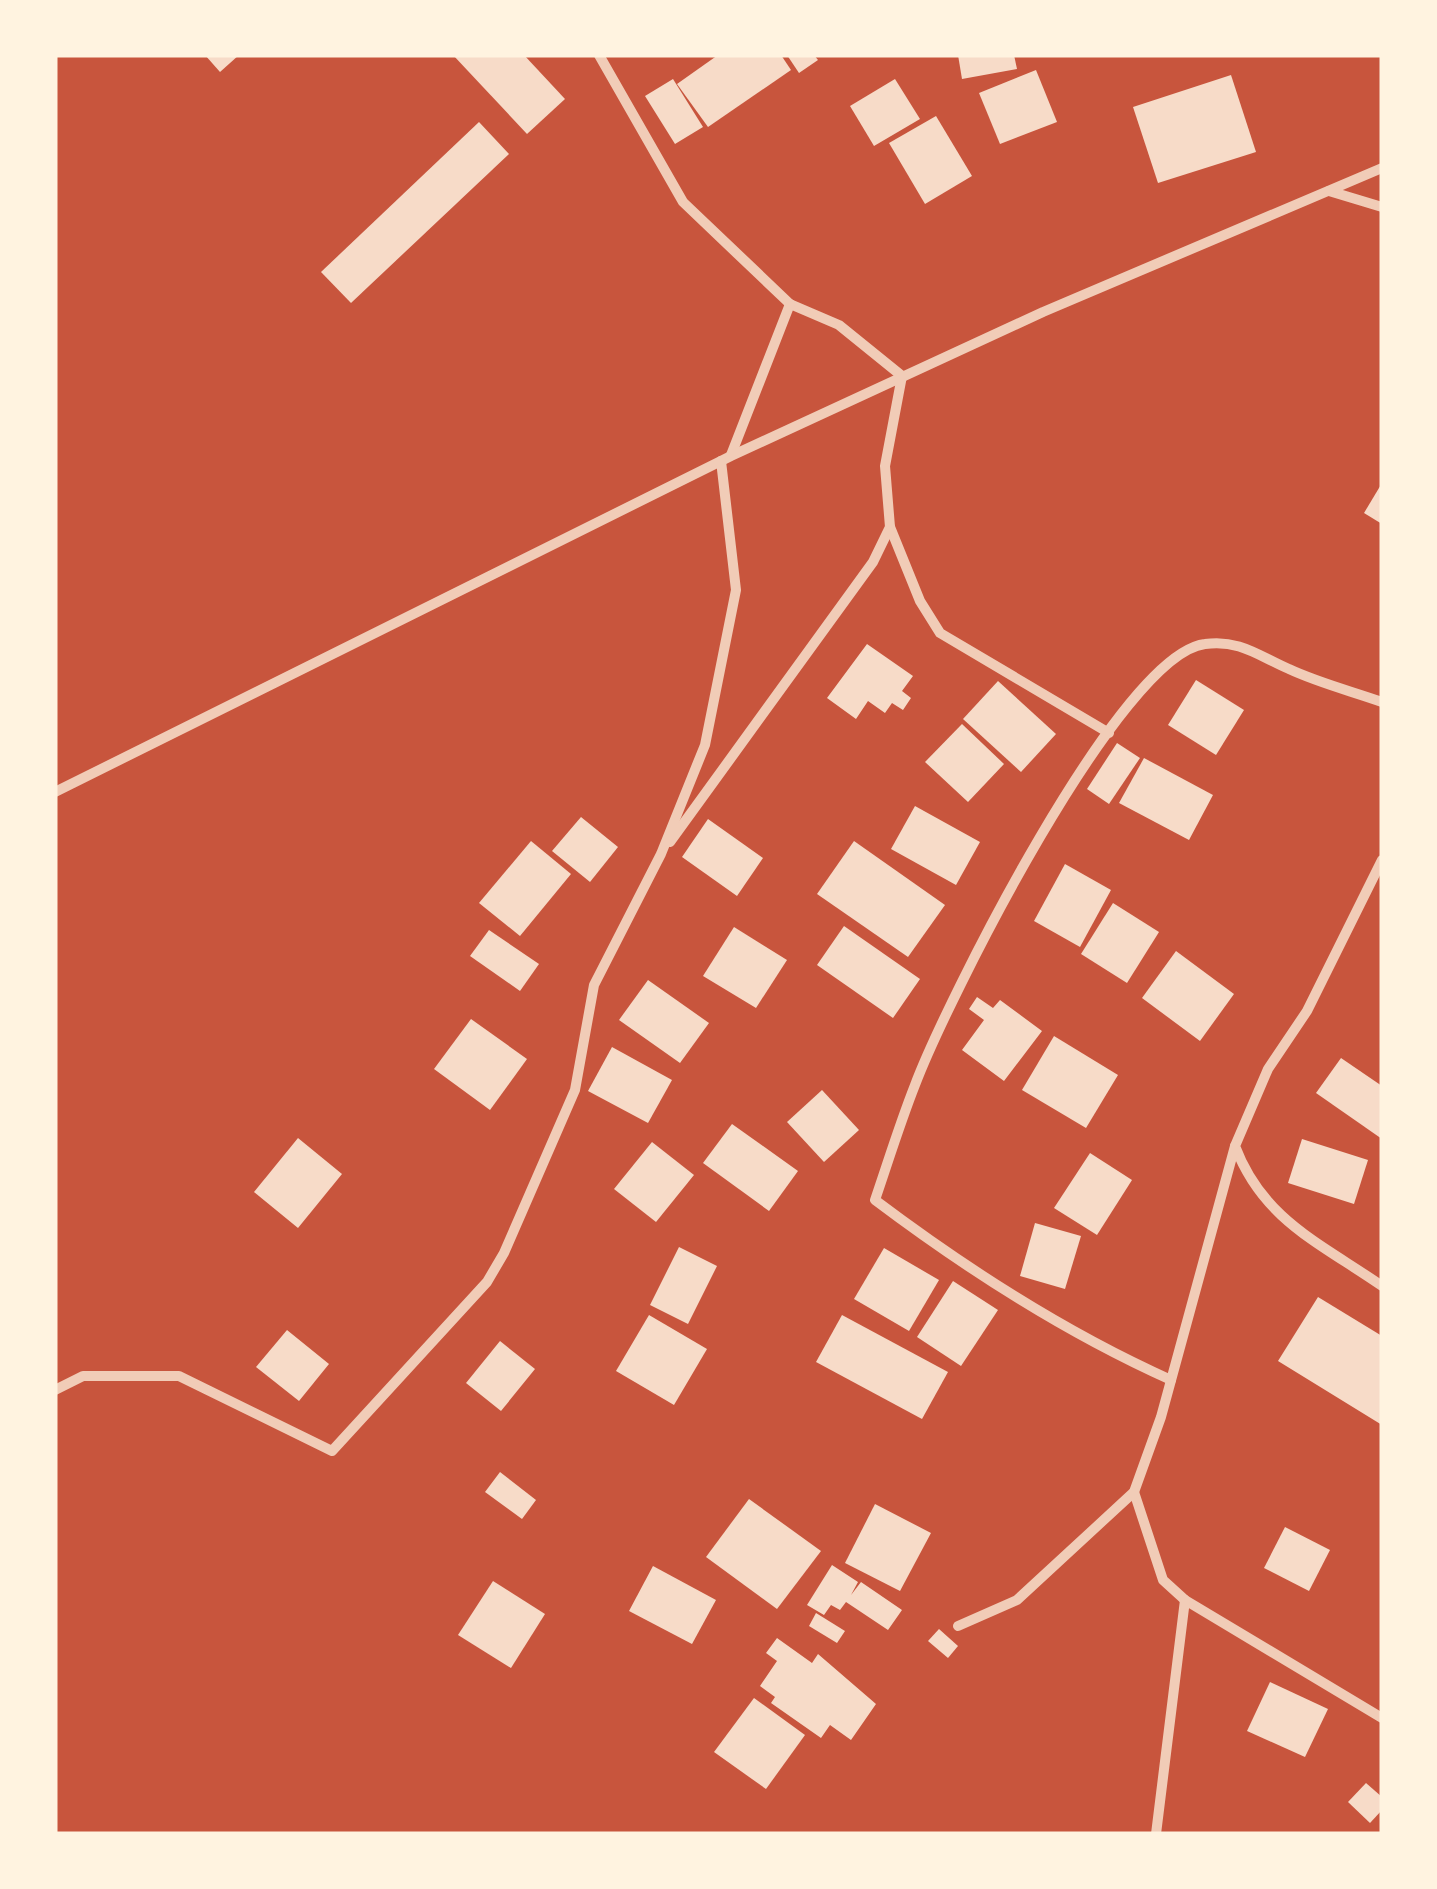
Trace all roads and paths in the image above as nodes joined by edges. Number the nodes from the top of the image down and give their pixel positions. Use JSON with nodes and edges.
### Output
{"nodes":[{"id":1,"x":599,"y":55,"type":"edge"},
{"id":2,"x":1382,"y":168,"type":"edge"},
{"id":3,"x":1328,"y":190,"type":"junction"},
{"id":4,"x":1382,"y":207,"type":"edge"},
{"id":5,"x":790,"y":304,"type":"junction"},
{"id":6,"x":902,"y":376,"type":"junction"},
{"id":7,"x":726,"y":459,"type":"junction"},
{"id":8,"x":890,"y":528,"type":"junction"},
{"id":9,"x":1382,"y":702,"type":"edge"},
{"id":10,"x":1109,"y":733,"type":"junction"},
{"id":11,"x":55,"y":792,"type":"edge"},
{"id":12,"x":661,"y":854,"type":"junction"},
{"id":13,"x":1382,"y":860,"type":"edge"},
{"id":14,"x":1235,"y":1146,"type":"junction"},
{"id":15,"x":1382,"y":1286,"type":"edge"},
{"id":16,"x":1171,"y":1380,"type":"junction"},
{"id":17,"x":55,"y":1390,"type":"edge"},
{"id":18,"x":1134,"y":1492,"type":"junction"},
{"id":19,"x":1185,"y":1600,"type":"junction"},
{"id":20,"x":958,"y":1626,"type":"dead end"},
{"id":21,"x":1382,"y":1718,"type":"edge"},
{"id":22,"x":1156,"y":1834,"type":"edge"}],
"edges":[{"from":1,"to":5,"type":"street"},
{"from":2,"to":3,"type":"street"},
{"from":3,"to":4,"type":"street"},
{"from":3,"to":6,"type":"street"},
{"from":5,"to":6,"type":"street"},
{"from":5,"to":7,"type":"street"},
{"from":6,"to":7,"type":"street"},
{"from":6,"to":8,"type":"street"},
{"from":7,"to":11,"type":"street"},
{"from":7,"to":12,"type":"street"},
{"from":8,"to":10,"type":"street"},
{"from":8,"to":12,"type":"street"},
{"from":9,"to":10,"type":"street"},
{"from":10,"to":16,"type":"street"},
{"from":12,"to":17,"type":"street"},
{"from":13,"to":14,"type":"street"},
{"from":14,"to":15,"type":"street"},
{"from":14,"to":16,"type":"street"},
{"from":16,"to":18,"type":"street"},
{"from":18,"to":19,"type":"street"},
{"from":18,"to":20,"type":"street"},
{"from":19,"to":21,"type":"street"},
{"from":19,"to":22,"type":"street"}]}
